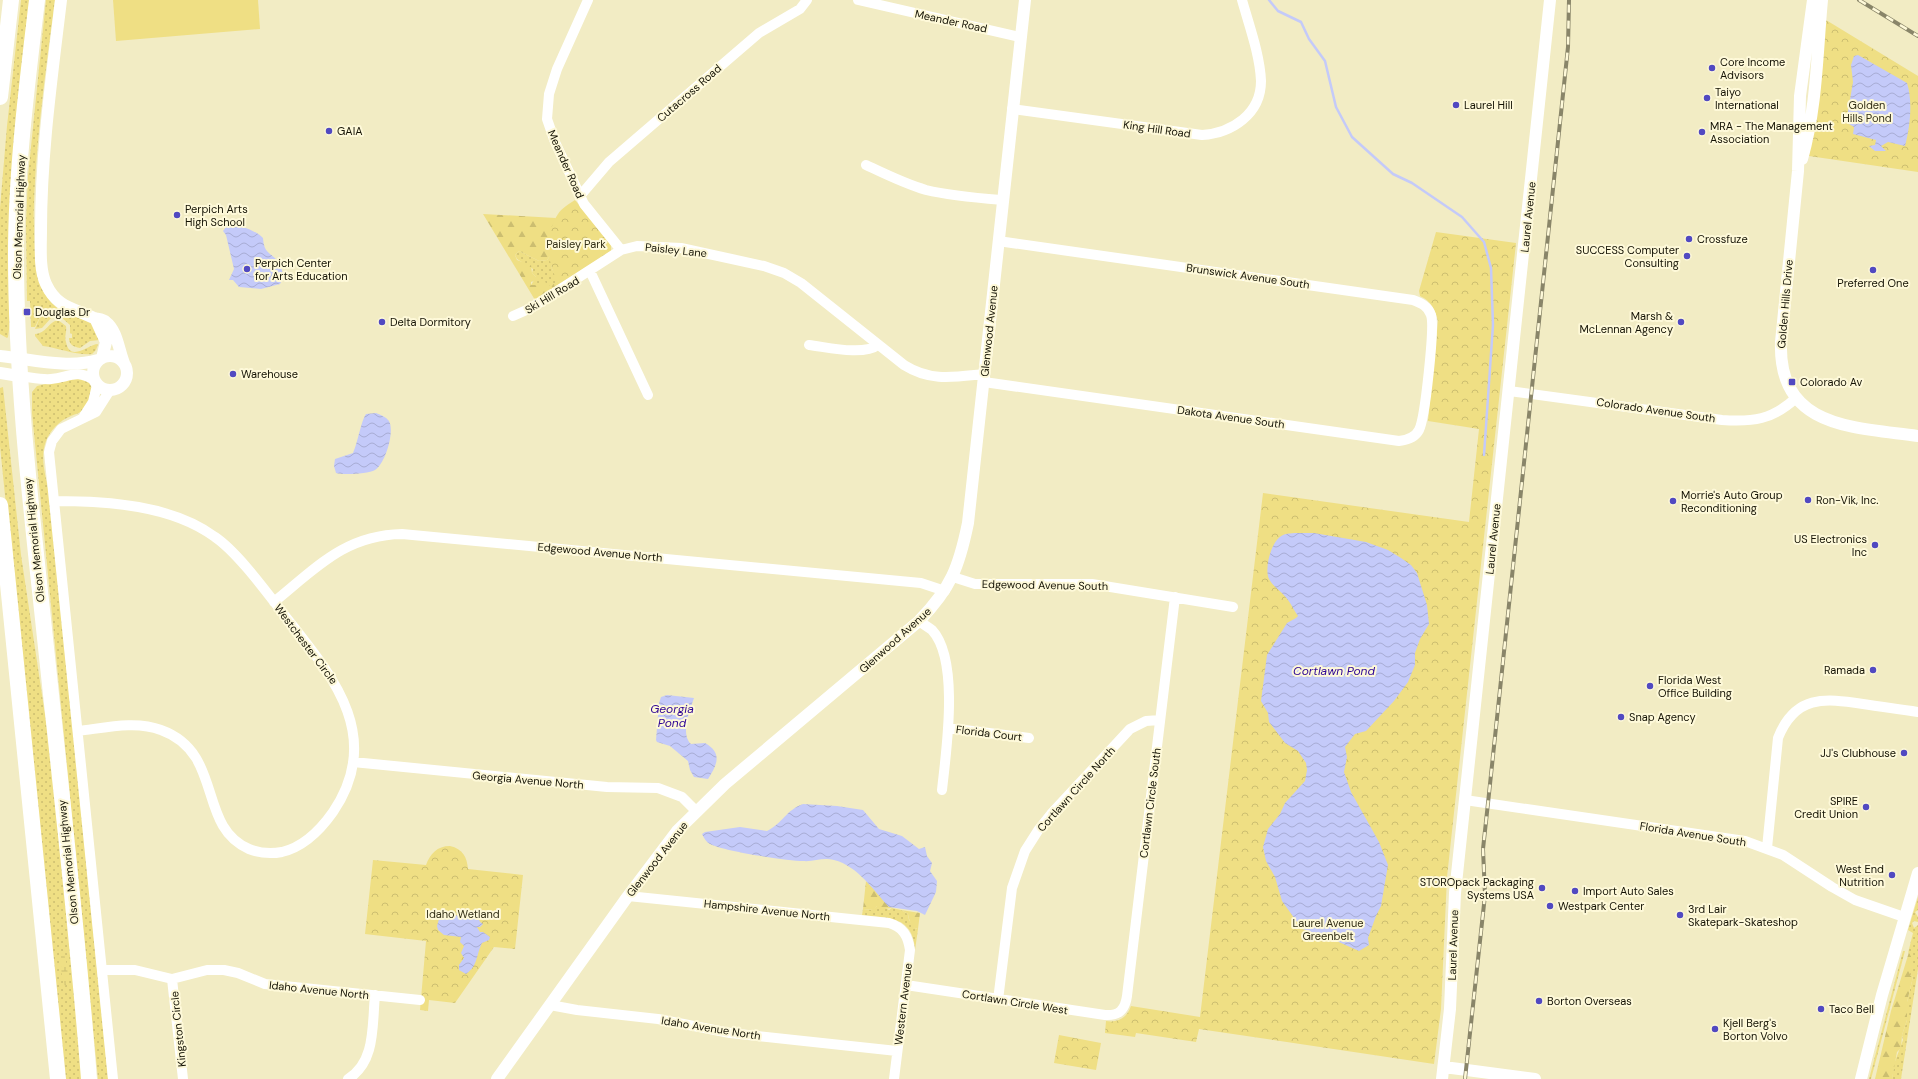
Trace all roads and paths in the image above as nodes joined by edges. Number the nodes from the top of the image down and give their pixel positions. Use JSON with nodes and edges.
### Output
{"nodes":[{"id":1,"x":11,"y":0,"type":"edge"},
{"id":2,"x":37,"y":0,"type":"edge"},
{"id":3,"x":61,"y":0,"type":"edge"},
{"id":4,"x":588,"y":0,"type":"edge"},
{"id":5,"x":807,"y":0,"type":"edge"},
{"id":6,"x":858,"y":0,"type":"edge"},
{"id":7,"x":1025,"y":0,"type":"edge"},
{"id":8,"x":1242,"y":0,"type":"edge"},
{"id":9,"x":1550,"y":0,"type":"edge"},
{"id":10,"x":1813,"y":0,"type":"edge"},
{"id":11,"x":1822,"y":0,"type":"edge"},
{"id":12,"x":1020,"y":37,"type":"junction"},
{"id":13,"x":0,"y":97,"type":"edge"},
{"id":14,"x":1012,"y":109,"type":"junction"},
{"id":15,"x":866,"y":165,"type":"dead end"},
{"id":16,"x":1798,"y":171,"type":"junction"},
{"id":17,"x":580,"y":196,"type":"junction"},
{"id":18,"x":1002,"y":200,"type":"junction"},
{"id":19,"x":998,"y":241,"type":"junction"},
{"id":20,"x":621,"y":250,"type":"junction"},
{"id":21,"x":590,"y":271,"type":"junction"},
{"id":22,"x":513,"y":316,"type":"dead end"},
{"id":23,"x":95,"y":318,"type":"junction"},
{"id":24,"x":809,"y":345,"type":"dead end"},
{"id":25,"x":878,"y":345,"type":"junction"},
{"id":26,"x":0,"y":356,"type":"edge"},
{"id":27,"x":18,"y":358,"type":"junction"},
{"id":28,"x":100,"y":359,"type":"junction"},
{"id":29,"x":124,"y":363,"type":"junction"},
{"id":30,"x":0,"y":373,"type":"edge"},
{"id":31,"x":19,"y":376,"type":"junction"},
{"id":32,"x":1428,"y":376,"type":"joint"},
{"id":33,"x":984,"y":378,"type":"junction"},
{"id":34,"x":96,"y":382,"type":"junction"},
{"id":35,"x":110,"y":390,"type":"junction"},
{"id":36,"x":1509,"y":390,"type":"junction"},
{"id":37,"x":648,"y":395,"type":"dead end"},
{"id":38,"x":1796,"y":398,"type":"junction"},
{"id":39,"x":84,"y":416,"type":"junction"},
{"id":40,"x":1918,"y":436,"type":"edge"},
{"id":41,"x":55,"y":501,"type":"junction"},
{"id":42,"x":0,"y":505,"type":"edge"},
{"id":43,"x":0,"y":559,"type":"edge"},
{"id":44,"x":953,"y":577,"type":"junction"},
{"id":45,"x":7,"y":579,"type":"junction"},
{"id":46,"x":945,"y":591,"type":"junction"},
{"id":47,"x":1175,"y":597,"type":"junction"},
{"id":48,"x":274,"y":602,"type":"junction"},
{"id":49,"x":1233,"y":607,"type":"dead end"},
{"id":50,"x":920,"y":621,"type":"junction"},
{"id":51,"x":1918,"y":712,"type":"edge"},
{"id":52,"x":1160,"y":720,"type":"junction"},
{"id":53,"x":948,"y":728,"type":"junction"},
{"id":54,"x":78,"y":731,"type":"junction"},
{"id":55,"x":1029,"y":738,"type":"dead end"},
{"id":56,"x":353,"y":762,"type":"junction"},
{"id":57,"x":942,"y":790,"type":"dead end"},
{"id":58,"x":1465,"y":800,"type":"junction"},
{"id":59,"x":696,"y":811,"type":"junction"},
{"id":60,"x":1767,"y":848,"type":"junction"},
{"id":61,"x":1918,"y":873,"type":"edge"},
{"id":62,"x":628,"y":896,"type":"junction"},
{"id":63,"x":1904,"y":917,"type":"junction"},
{"id":64,"x":903,"y":931,"type":"joint"},
{"id":65,"x":103,"y":970,"type":"junction"},
{"id":66,"x":172,"y":979,"type":"junction"},
{"id":67,"x":906,"y":985,"type":"junction"},
{"id":68,"x":375,"y":995,"type":"junction"},
{"id":69,"x":420,"y":1000,"type":"dead end"},
{"id":70,"x":998,"y":1000,"type":"junction"},
{"id":71,"x":550,"y":1004,"type":"junction"},
{"id":72,"x":1123,"y":1010,"type":"joint"},
{"id":73,"x":897,"y":1051,"type":"junction"},
{"id":74,"x":1444,"y":1066,"type":"junction"},
{"id":75,"x":58,"y":1079,"type":"edge"},
{"id":76,"x":89,"y":1079,"type":"edge"},
{"id":77,"x":113,"y":1079,"type":"edge"},
{"id":78,"x":183,"y":1079,"type":"edge"},
{"id":79,"x":348,"y":1079,"type":"edge"},
{"id":80,"x":497,"y":1079,"type":"edge"},
{"id":81,"x":894,"y":1079,"type":"edge"},
{"id":82,"x":1442,"y":1079,"type":"edge"},
{"id":83,"x":1535,"y":1079,"type":"edge"},
{"id":84,"x":1861,"y":1079,"type":"edge"}],
"edges":[{"from":1,"to":13,"type":"highway"},
{"from":2,"to":27,"type":"highway","name":"Olson Memorial Highway"},
{"from":3,"to":23,"type":"street"},
{"from":4,"to":17,"type":"street","name":"Meander Road"},
{"from":5,"to":17,"type":"street","name":"Cutacross Road"},
{"from":6,"to":12,"type":"street","name":"Meander Road"},
{"from":7,"to":12,"type":"street","name":"Glenwood Avenue"},
{"from":8,"to":14,"type":"street","name":"King Hill Road"},
{"from":9,"to":36,"type":"street","name":"Laurel Avenue"},
{"from":10,"to":16,"type":"street","name":"Golden Hills Drive"},
{"from":11,"to":16,"type":"street","name":"Golden Hills Drive"},
{"from":12,"to":14,"type":"street","name":"Glenwood Avenue"},
{"from":14,"to":18,"type":"street","name":"Glenwood Avenue"},
{"from":15,"to":18,"type":"street"},
{"from":16,"to":38,"type":"street","name":"Golden Hills Drive"},
{"from":17,"to":20,"type":"street","name":"Meander Road"},
{"from":18,"to":19,"type":"street","name":"Glenwood Avenue"},
{"from":19,"to":32,"type":"street","name":"Brunswick Avenue South"},
{"from":19,"to":33,"type":"street","name":"Glenwood Avenue"},
{"from":20,"to":21,"type":"street","name":"Paisley Lane"},
{"from":20,"to":25,"type":"street","name":"Paisley Lane"},
{"from":21,"to":22,"type":"street","name":"Ski Hill Road"},
{"from":21,"to":37,"type":"street"},
{"from":23,"to":28,"type":"street"},
{"from":23,"to":29,"type":"street"},
{"from":24,"to":25,"type":"street"},
{"from":25,"to":33,"type":"street","name":"Paisley Lane"},
{"from":26,"to":27,"type":"street"},
{"from":27,"to":28,"type":"street"},
{"from":27,"to":31,"type":"highway","name":"Olson Memorial Highway"},
{"from":28,"to":29,"type":"street"},
{"from":28,"to":34,"type":"street"},
{"from":29,"to":35,"type":"street"},
{"from":30,"to":31,"type":"street"},
{"from":31,"to":34,"type":"street"},
{"from":31,"to":76,"type":"highway","name":"Olson Memorial Highway"},
{"from":32,"to":33,"type":"street","name":"Dakota Avenue South"},
{"from":33,"to":44,"type":"street","name":"Glenwood Avenue"},
{"from":34,"to":35,"type":"street"},
{"from":34,"to":39,"type":"street"},
{"from":35,"to":39,"type":"street"},
{"from":36,"to":38,"type":"street","name":"Colorado Avenue South"},
{"from":36,"to":58,"type":"street","name":"Laurel Avenue"},
{"from":38,"to":40,"type":"street","name":"Golden Hills Drive"},
{"from":39,"to":41,"type":"street"},
{"from":41,"to":48,"type":"street","name":"Westchester Circle"},
{"from":41,"to":54,"type":"street"},
{"from":42,"to":45,"type":"highway"},
{"from":43,"to":45,"type":"highway"},
{"from":44,"to":46,"type":"street","name":"Glenwood Avenue"},
{"from":44,"to":47,"type":"street","name":"Edgewood Avenue South"},
{"from":45,"to":75,"type":"highway"},
{"from":46,"to":48,"type":"street","name":"Edgewood Avenue North"},
{"from":46,"to":50,"type":"street","name":"Glenwood Avenue"},
{"from":47,"to":49,"type":"street","name":"Edgewood Avenue South"},
{"from":47,"to":52,"type":"street","name":"Cortlawn Circle South"},
{"from":48,"to":56,"type":"street","name":"Westchester Circle"},
{"from":50,"to":53,"type":"street"},
{"from":50,"to":59,"type":"street","name":"Glenwood Avenue"},
{"from":51,"to":60,"type":"street"},
{"from":52,"to":70,"type":"street","name":"Cortlawn Circle North"},
{"from":52,"to":72,"type":"street","name":"Cortlawn Circle South"},
{"from":53,"to":55,"type":"street","name":"Florida Court"},
{"from":53,"to":57,"type":"street"},
{"from":54,"to":56,"type":"street","name":"Westchester Circle"},
{"from":54,"to":65,"type":"street"},
{"from":56,"to":59,"type":"street","name":"Georgia Avenue North"},
{"from":58,"to":60,"type":"street","name":"Florida Avenue South"},
{"from":58,"to":74,"type":"street","name":"Laurel Avenue"},
{"from":59,"to":62,"type":"street","name":"Glenwood Avenue"},
{"from":60,"to":63,"type":"street","name":"Florida Avenue South"},
{"from":61,"to":63,"type":"street"},
{"from":62,"to":64,"type":"street","name":"Hampshire Avenue North"},
{"from":62,"to":71,"type":"street","name":"Glenwood Avenue"},
{"from":63,"to":84,"type":"street"},
{"from":64,"to":67,"type":"street","name":"Western Avenue"},
{"from":65,"to":66,"type":"street","name":"Idaho Avenue North"},
{"from":65,"to":77,"type":"street"},
{"from":66,"to":68,"type":"street","name":"Idaho Avenue North"},
{"from":66,"to":78,"type":"street","name":"Kingston Circle"},
{"from":67,"to":70,"type":"street","name":"Cortlawn Circle West"},
{"from":67,"to":73,"type":"street","name":"Western Avenue"},
{"from":68,"to":69,"type":"street","name":"Idaho Avenue North"},
{"from":68,"to":79,"type":"street"},
{"from":70,"to":72,"type":"street","name":"Cortlawn Circle West"},
{"from":71,"to":73,"type":"street","name":"Idaho Avenue North"},
{"from":71,"to":80,"type":"street","name":"Glenwood Avenue"},
{"from":73,"to":81,"type":"street","name":"Western Avenue"},
{"from":74,"to":82,"type":"street","name":"Laurel Avenue"},
{"from":74,"to":83,"type":"street"}]}
